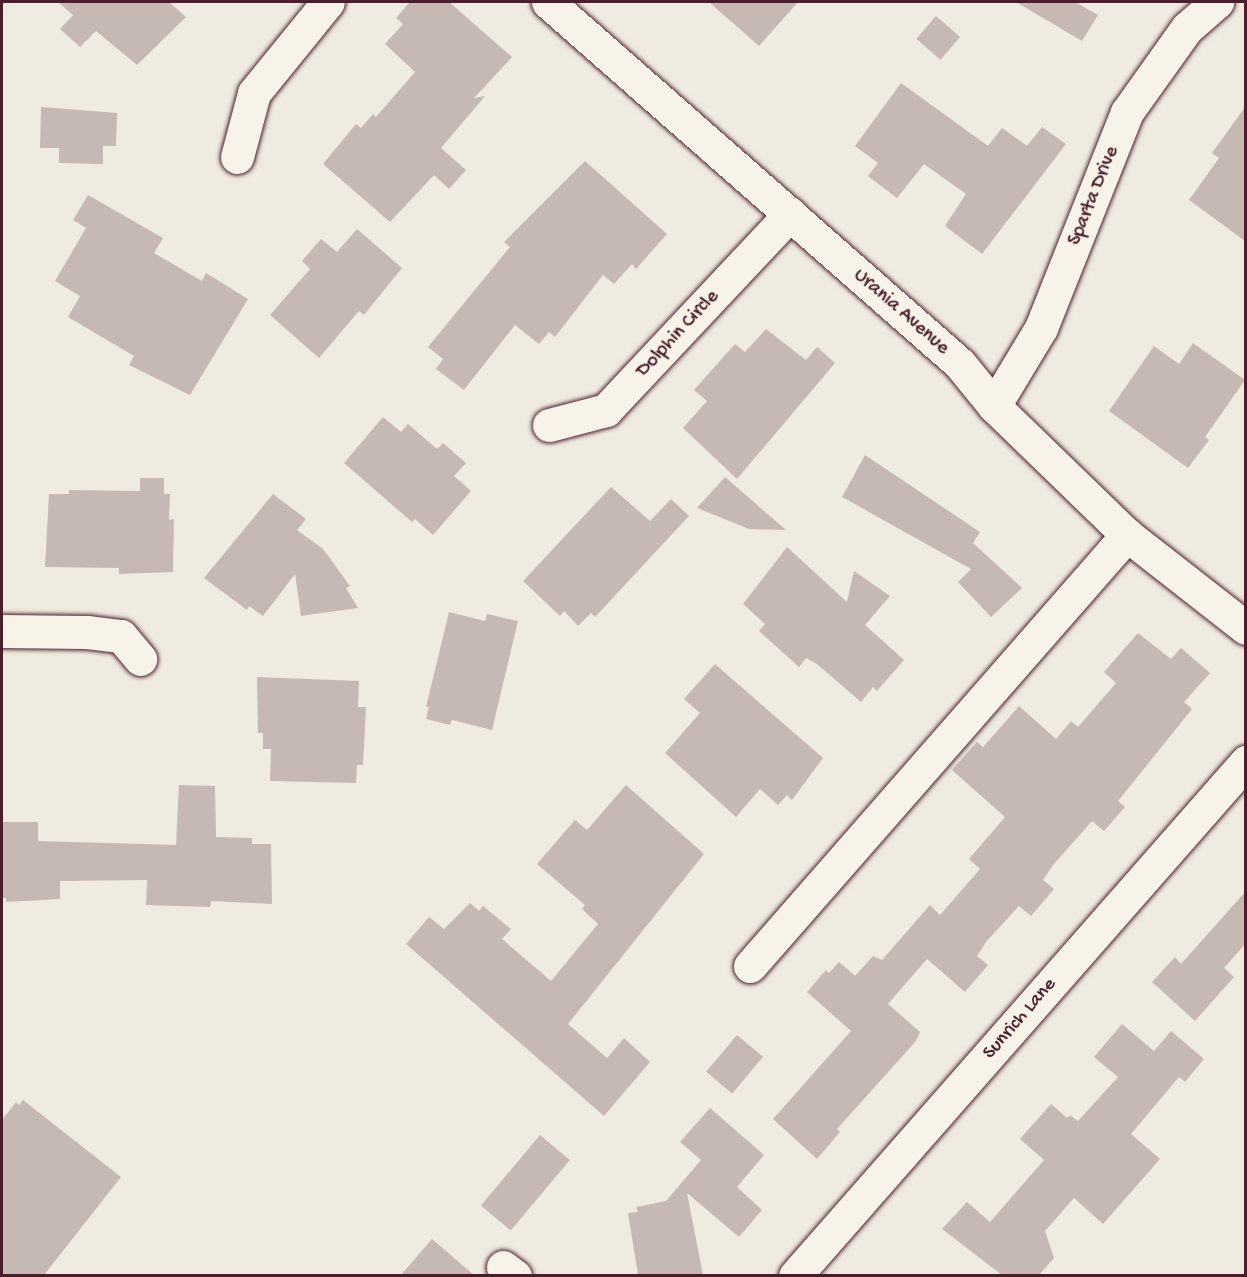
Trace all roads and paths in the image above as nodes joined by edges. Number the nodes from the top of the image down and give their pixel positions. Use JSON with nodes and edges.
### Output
{"nodes":[{"id":1,"x":328,"y":2,"type":"edge"},
{"id":2,"x":548,"y":2,"type":"edge"},
{"id":3,"x":1217,"y":2,"type":"edge"},
{"id":4,"x":237,"y":157,"type":"dead end"},
{"id":5,"x":790,"y":214,"type":"junction"},
{"id":6,"x":994,"y":406,"type":"junction"},
{"id":7,"x":549,"y":425,"type":"dead end"},
{"id":8,"x":1126,"y":535,"type":"junction"},
{"id":9,"x":1245,"y":628,"type":"edge"},
{"id":10,"x":2,"y":631,"type":"edge"},
{"id":11,"x":140,"y":659,"type":"dead end"},
{"id":12,"x":1245,"y":762,"type":"edge"},
{"id":13,"x":750,"y":966,"type":"dead end"},
{"id":14,"x":795,"y":1275,"type":"edge"}],
"edges":[{"from":1,"to":4,"type":"street"},
{"from":2,"to":5,"type":"street","name":"Urania Avenue"},
{"from":3,"to":6,"type":"street","name":"Sparta Drive"},
{"from":5,"to":6,"type":"street","name":"Urania Avenue"},
{"from":5,"to":7,"type":"street","name":"Dolphin Circle"},
{"from":6,"to":8,"type":"street","name":"Urania Avenue"},
{"from":8,"to":9,"type":"street","name":"Urania Avenue"},
{"from":8,"to":13,"type":"street"},
{"from":10,"to":11,"type":"street"},
{"from":12,"to":14,"type":"street","name":"Sunrich Lane"}]}
